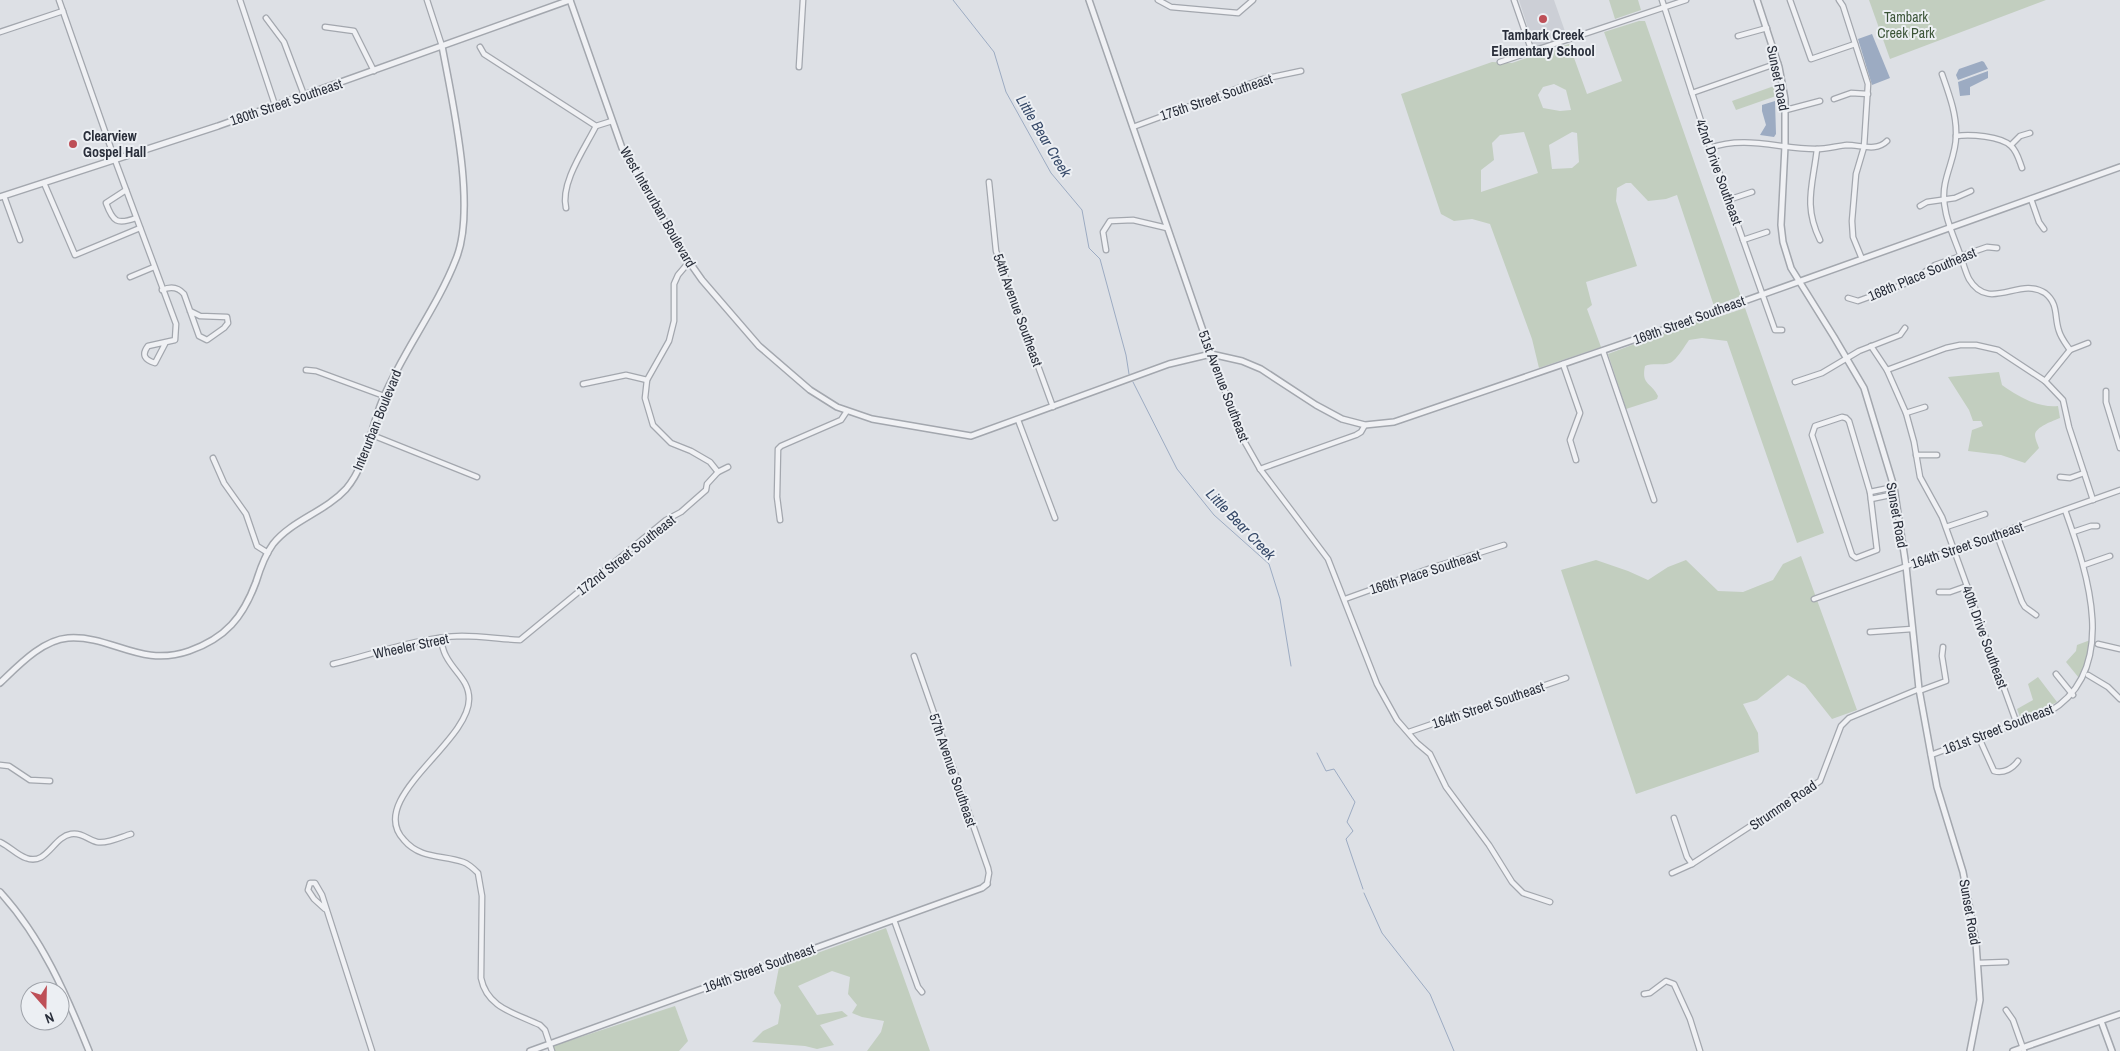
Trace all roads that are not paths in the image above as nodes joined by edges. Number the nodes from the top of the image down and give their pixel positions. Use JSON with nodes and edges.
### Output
{"nodes":[{"id":1,"x":59,"y":0,"type":"edge"},
{"id":2,"x":240,"y":0,"type":"edge"},
{"id":3,"x":427,"y":0,"type":"edge"},
{"id":4,"x":570,"y":0,"type":"edge"},
{"id":5,"x":803,"y":0,"type":"edge"},
{"id":6,"x":1089,"y":0,"type":"edge"},
{"id":7,"x":1158,"y":0,"type":"edge"},
{"id":8,"x":1253,"y":0,"type":"edge"},
{"id":9,"x":1514,"y":0,"type":"edge"},
{"id":10,"x":1662,"y":0,"type":"edge"},
{"id":11,"x":1686,"y":0,"type":"edge"},
{"id":12,"x":1758,"y":0,"type":"edge"},
{"id":13,"x":1790,"y":0,"type":"edge"},
{"id":14,"x":1838,"y":0,"type":"edge"},
{"id":15,"x":1664,"y":7,"type":"junction"},
{"id":16,"x":63,"y":10,"type":"junction"},
{"id":17,"x":266,"y":18,"type":"dead end"},
{"id":18,"x":325,"y":27,"type":"dead end"},
{"id":19,"x":1767,"y":28,"type":"junction"},
{"id":20,"x":0,"y":32,"type":"edge"},
{"id":21,"x":1738,"y":36,"type":"dead end"},
{"id":22,"x":1856,"y":44,"type":"junction"},
{"id":23,"x":442,"y":46,"type":"junction"},
{"id":24,"x":480,"y":47,"type":"dead end"},
{"id":25,"x":1532,"y":52,"type":"junction"},
{"id":26,"x":1500,"y":62,"type":"dead end"},
{"id":27,"x":1778,"y":63,"type":"junction"},
{"id":28,"x":799,"y":68,"type":"dead end"},
{"id":29,"x":374,"y":71,"type":"junction"},
{"id":30,"x":1301,"y":71,"type":"dead end"},
{"id":31,"x":1942,"y":74,"type":"dead end"},
{"id":32,"x":1692,"y":93,"type":"junction"},
{"id":33,"x":1868,"y":94,"type":"junction"},
{"id":34,"x":304,"y":95,"type":"junction"},
{"id":35,"x":1834,"y":99,"type":"dead end"},
{"id":36,"x":1820,"y":101,"type":"dead end"},
{"id":37,"x":275,"y":105,"type":"junction"},
{"id":38,"x":1786,"y":110,"type":"junction"},
{"id":39,"x":612,"y":121,"type":"junction"},
{"id":40,"x":596,"y":126,"type":"junction"},
{"id":41,"x":1133,"y":127,"type":"junction"},
{"id":42,"x":2030,"y":133,"type":"dead end"},
{"id":43,"x":1956,"y":136,"type":"junction"},
{"id":44,"x":1887,"y":141,"type":"dead end"},
{"id":45,"x":2011,"y":145,"type":"junction"},
{"id":46,"x":1785,"y":146,"type":"junction"},
{"id":47,"x":1864,"y":147,"type":"junction"},
{"id":48,"x":1710,"y":148,"type":"junction"},
{"id":49,"x":1817,"y":149,"type":"junction"},
{"id":50,"x":115,"y":160,"type":"junction"},
{"id":51,"x":2120,"y":167,"type":"edge"},
{"id":52,"x":2022,"y":168,"type":"dead end"},
{"id":53,"x":989,"y":182,"type":"dead end"},
{"id":54,"x":44,"y":183,"type":"junction"},
{"id":55,"x":126,"y":190,"type":"junction"},
{"id":56,"x":1971,"y":191,"type":"dead end"},
{"id":57,"x":1752,"y":192,"type":"dead end"},
{"id":58,"x":2,"y":197,"type":"edge"},
{"id":59,"x":2031,"y":199,"type":"junction"},
{"id":60,"x":1728,"y":200,"type":"junction"},
{"id":61,"x":1944,"y":200,"type":"junction"},
{"id":62,"x":1920,"y":206,"type":"dead end"},
{"id":63,"x":566,"y":208,"type":"dead end"},
{"id":64,"x":136,"y":218,"type":"junction"},
{"id":65,"x":140,"y":228,"type":"junction"},
{"id":66,"x":1167,"y":228,"type":"junction"},
{"id":67,"x":1950,"y":228,"type":"junction"},
{"id":68,"x":2044,"y":229,"type":"dead end"},
{"id":69,"x":1767,"y":232,"type":"dead end"},
{"id":70,"x":20,"y":240,"type":"dead end"},
{"id":71,"x":1744,"y":240,"type":"junction"},
{"id":72,"x":1820,"y":240,"type":"dead end"},
{"id":73,"x":1997,"y":248,"type":"dead end"},
{"id":74,"x":1106,"y":250,"type":"dead end"},
{"id":75,"x":1961,"y":256,"type":"junction"},
{"id":76,"x":1862,"y":259,"type":"junction"},
{"id":77,"x":689,"y":262,"type":"junction"},
{"id":78,"x":154,"y":267,"type":"junction"},
{"id":79,"x":130,"y":277,"type":"dead end"},
{"id":80,"x":1799,"y":281,"type":"junction"},
{"id":81,"x":162,"y":290,"type":"junction"},
{"id":82,"x":1762,"y":294,"type":"junction"},
{"id":83,"x":1848,"y":298,"type":"dead end"},
{"id":84,"x":190,"y":311,"type":"junction"},
{"id":85,"x":1906,"y":328,"type":"dead end"},
{"id":86,"x":1782,"y":330,"type":"dead end"},
{"id":87,"x":166,"y":342,"type":"junction"},
{"id":88,"x":2088,"y":343,"type":"dead end"},
{"id":89,"x":1871,"y":346,"type":"junction"},
{"id":90,"x":1603,"y":350,"type":"junction"},
{"id":91,"x":2070,"y":350,"type":"junction"},
{"id":92,"x":1211,"y":354,"type":"junction"},
{"id":93,"x":1846,"y":358,"type":"junction"},
{"id":94,"x":1563,"y":364,"type":"junction"},
{"id":95,"x":306,"y":370,"type":"dead end"},
{"id":96,"x":1887,"y":370,"type":"junction"},
{"id":97,"x":647,"y":380,"type":"junction"},
{"id":98,"x":1795,"y":382,"type":"dead end"},
{"id":99,"x":2045,"y":382,"type":"junction"},
{"id":100,"x":584,"y":384,"type":"dead end"},
{"id":101,"x":2106,"y":391,"type":"dead end"},
{"id":102,"x":384,"y":396,"type":"junction"},
{"id":103,"x":1053,"y":407,"type":"junction"},
{"id":104,"x":1925,"y":407,"type":"dead end"},
{"id":105,"x":847,"y":411,"type":"junction"},
{"id":106,"x":1906,"y":413,"type":"junction"},
{"id":107,"x":1018,"y":420,"type":"junction"},
{"id":108,"x":1365,"y":425,"type":"junction"},
{"id":109,"x":372,"y":435,"type":"junction"},
{"id":110,"x":2120,"y":448,"type":"edge"},
{"id":111,"x":1916,"y":455,"type":"junction"},
{"id":112,"x":1937,"y":455,"type":"dead end"},
{"id":113,"x":213,"y":458,"type":"dead end"},
{"id":114,"x":1576,"y":460,"type":"dead end"},
{"id":115,"x":728,"y":467,"type":"dead end"},
{"id":116,"x":1260,"y":469,"type":"junction"},
{"id":117,"x":718,"y":472,"type":"junction"},
{"id":118,"x":2084,"y":473,"type":"junction"},
{"id":119,"x":477,"y":477,"type":"dead end"},
{"id":120,"x":2060,"y":477,"type":"dead end"},
{"id":121,"x":1894,"y":487,"type":"junction"},
{"id":122,"x":2120,"y":490,"type":"edge"},
{"id":123,"x":1870,"y":492,"type":"junction"},
{"id":124,"x":1895,"y":494,"type":"junction"},
{"id":125,"x":1871,"y":499,"type":"junction"},
{"id":126,"x":1654,"y":500,"type":"dead end"},
{"id":127,"x":2094,"y":500,"type":"junction"},
{"id":128,"x":2065,"y":510,"type":"junction"},
{"id":129,"x":1984,"y":514,"type":"dead end"},
{"id":130,"x":1055,"y":518,"type":"dead end"},
{"id":131,"x":780,"y":520,"type":"dead end"},
{"id":132,"x":2097,"y":526,"type":"dead end"},
{"id":133,"x":1946,"y":527,"type":"junction"},
{"id":134,"x":2073,"y":532,"type":"junction"},
{"id":135,"x":1997,"y":535,"type":"junction"},
{"id":136,"x":1504,"y":545,"type":"dead end"},
{"id":137,"x":1954,"y":550,"type":"junction"},
{"id":138,"x":268,"y":553,"type":"junction"},
{"id":139,"x":2110,"y":556,"type":"dead end"},
{"id":140,"x":2084,"y":565,"type":"junction"},
{"id":141,"x":1906,"y":566,"type":"junction"},
{"id":142,"x":1967,"y":586,"type":"junction"},
{"id":143,"x":1939,"y":592,"type":"dead end"},
{"id":144,"x":1345,"y":599,"type":"junction"},
{"id":145,"x":1814,"y":599,"type":"dead end"},
{"id":146,"x":2036,"y":615,"type":"dead end"},
{"id":147,"x":1912,"y":629,"type":"junction"},
{"id":148,"x":1870,"y":632,"type":"dead end"},
{"id":149,"x":440,"y":638,"type":"junction"},
{"id":150,"x":520,"y":640,"type":"joint"},
{"id":151,"x":2098,"y":644,"type":"junction"},
{"id":152,"x":1943,"y":647,"type":"dead end"},
{"id":153,"x":2120,"y":649,"type":"edge"},
{"id":154,"x":914,"y":656,"type":"dead end"},
{"id":155,"x":332,"y":664,"type":"dead end"},
{"id":156,"x":2056,"y":674,"type":"dead end"},
{"id":157,"x":2088,"y":675,"type":"junction"},
{"id":158,"x":1566,"y":678,"type":"dead end"},
{"id":159,"x":0,"y":682,"type":"edge"},
{"id":160,"x":1919,"y":690,"type":"junction"},
{"id":161,"x":2073,"y":695,"type":"junction"},
{"id":162,"x":2120,"y":700,"type":"edge"},
{"id":163,"x":2017,"y":724,"type":"junction"},
{"id":164,"x":1409,"y":732,"type":"junction"},
{"id":165,"x":1979,"y":738,"type":"junction"},
{"id":166,"x":1931,"y":755,"type":"junction"},
{"id":167,"x":2018,"y":761,"type":"dead end"},
{"id":168,"x":0,"y":765,"type":"edge"},
{"id":169,"x":50,"y":781,"type":"dead end"},
{"id":170,"x":1674,"y":818,"type":"dead end"},
{"id":171,"x":131,"y":834,"type":"dead end"},
{"id":172,"x":0,"y":842,"type":"edge"},
{"id":173,"x":1692,"y":864,"type":"junction"},
{"id":174,"x":1672,"y":873,"type":"dead end"},
{"id":175,"x":987,"y":884,"type":"joint"},
{"id":176,"x":0,"y":892,"type":"edge"},
{"id":177,"x":1550,"y":902,"type":"dead end"},
{"id":178,"x":325,"y":909,"type":"junction"},
{"id":179,"x":894,"y":920,"type":"junction"},
{"id":180,"x":2006,"y":962,"type":"dead end"},
{"id":181,"x":1978,"y":963,"type":"junction"},
{"id":182,"x":922,"y":992,"type":"dead end"},
{"id":183,"x":1644,"y":994,"type":"dead end"},
{"id":184,"x":2006,"y":1010,"type":"dead end"},
{"id":185,"x":2120,"y":1014,"type":"edge"},
{"id":186,"x":2101,"y":1021,"type":"junction"},
{"id":187,"x":549,"y":1044,"type":"junction"},
{"id":188,"x":2024,"y":1049,"type":"edge"},
{"id":189,"x":89,"y":1051,"type":"edge"},
{"id":190,"x":372,"y":1051,"type":"edge"},
{"id":191,"x":530,"y":1051,"type":"edge"},
{"id":192,"x":552,"y":1051,"type":"edge"},
{"id":193,"x":1700,"y":1051,"type":"edge"},
{"id":194,"x":1970,"y":1051,"type":"edge"},
{"id":195,"x":2013,"y":1051,"type":"edge"},
{"id":196,"x":2112,"y":1051,"type":"edge"}],
"edges":[{"from":1,"to":16,"type":"street"},
{"from":2,"to":37,"type":"street"},
{"from":3,"to":23,"type":"street"},
{"from":4,"to":23,"type":"street","name":"180th Street Southeast"},
{"from":4,"to":39,"type":"street","name":"West Interurban Boulevard"},
{"from":5,"to":28,"type":"street"},
{"from":6,"to":41,"type":"street","name":"51st Avenue Southeast"},
{"from":7,"to":8,"type":"street"},
{"from":9,"to":25,"type":"street"},
{"from":10,"to":15,"type":"street","name":"42nd Drive Southeast"},
{"from":11,"to":15,"type":"street"},
{"from":12,"to":19,"type":"street","name":"Sunset Road"},
{"from":13,"to":22,"type":"street"},
{"from":14,"to":22,"type":"street"},
{"from":15,"to":25,"type":"street"},
{"from":15,"to":32,"type":"street","name":"42nd Drive Southeast"},
{"from":16,"to":20,"type":"street"},
{"from":16,"to":50,"type":"street"},
{"from":17,"to":34,"type":"street"},
{"from":18,"to":29,"type":"street"},
{"from":19,"to":21,"type":"street"},
{"from":19,"to":27,"type":"street","name":"Sunset Road"},
{"from":22,"to":33,"type":"street"},
{"from":23,"to":29,"type":"street","name":"180th Street Southeast"},
{"from":23,"to":102,"type":"street","name":"Interurban Boulevard"},
{"from":24,"to":40,"type":"street"},
{"from":25,"to":26,"type":"street"},
{"from":27,"to":32,"type":"street"},
{"from":27,"to":38,"type":"street","name":"Sunset Road"},
{"from":29,"to":34,"type":"street","name":"180th Street Southeast"},
{"from":30,"to":41,"type":"street","name":"175th Street Southeast"},
{"from":31,"to":43,"type":"street"},
{"from":32,"to":48,"type":"street","name":"42nd Drive Southeast"},
{"from":33,"to":35,"type":"street"},
{"from":33,"to":47,"type":"street"},
{"from":34,"to":37,"type":"street","name":"180th Street Southeast"},
{"from":36,"to":38,"type":"street"},
{"from":37,"to":50,"type":"street","name":"180th Street Southeast"},
{"from":38,"to":46,"type":"street","name":"Sunset Road"},
{"from":39,"to":40,"type":"street"},
{"from":39,"to":77,"type":"street","name":"West Interurban Boulevard"},
{"from":40,"to":63,"type":"street"},
{"from":41,"to":66,"type":"street","name":"51st Avenue Southeast"},
{"from":42,"to":45,"type":"street"},
{"from":43,"to":45,"type":"street"},
{"from":43,"to":61,"type":"street"},
{"from":44,"to":47,"type":"street"},
{"from":45,"to":52,"type":"street"},
{"from":46,"to":48,"type":"street"},
{"from":46,"to":49,"type":"street"},
{"from":46,"to":80,"type":"street","name":"Sunset Road"},
{"from":47,"to":49,"type":"street"},
{"from":47,"to":76,"type":"street"},
{"from":48,"to":60,"type":"street","name":"42nd Drive Southeast"},
{"from":49,"to":72,"type":"street"},
{"from":50,"to":54,"type":"street","name":"180th Street Southeast"},
{"from":50,"to":55,"type":"street"},
{"from":51,"to":59,"type":"street","name":"169th Street Southeast"},
{"from":53,"to":103,"type":"street","name":"54th Avenue Southeast"},
{"from":54,"to":58,"type":"street","name":"180th Street Southeast"},
{"from":54,"to":65,"type":"street"},
{"from":55,"to":64,"type":"street"},
{"from":55,"to":64,"type":"street"},
{"from":56,"to":61,"type":"street"},
{"from":57,"to":60,"type":"street"},
{"from":58,"to":70,"type":"street"},
{"from":59,"to":67,"type":"street","name":"169th Street Southeast"},
{"from":59,"to":68,"type":"street"},
{"from":60,"to":71,"type":"street","name":"42nd Drive Southeast"},
{"from":61,"to":62,"type":"street"},
{"from":61,"to":67,"type":"street"},
{"from":64,"to":65,"type":"street"},
{"from":65,"to":78,"type":"street"},
{"from":66,"to":74,"type":"street"},
{"from":66,"to":92,"type":"street","name":"51st Avenue Southeast"},
{"from":67,"to":75,"type":"street"},
{"from":67,"to":76,"type":"street","name":"169th Street Southeast"},
{"from":69,"to":71,"type":"street"},
{"from":71,"to":82,"type":"street","name":"42nd Drive Southeast"},
{"from":73,"to":75,"type":"street","name":"168th Place Southeast"},
{"from":75,"to":83,"type":"street","name":"168th Place Southeast"},
{"from":75,"to":91,"type":"street"},
{"from":76,"to":80,"type":"street","name":"169th Street Southeast"},
{"from":77,"to":97,"type":"street"},
{"from":77,"to":105,"type":"street","name":"West Interurban Boulevard"},
{"from":78,"to":79,"type":"street"},
{"from":78,"to":81,"type":"street"},
{"from":80,"to":82,"type":"street","name":"169th Street Southeast"},
{"from":80,"to":93,"type":"street","name":"Sunset Road"},
{"from":81,"to":84,"type":"street"},
{"from":81,"to":87,"type":"street"},
{"from":82,"to":86,"type":"street","name":"42nd Drive Southeast"},
{"from":82,"to":90,"type":"street","name":"169th Street Southeast"},
{"from":84,"to":84,"type":"street"},
{"from":85,"to":89,"type":"street"},
{"from":87,"to":87,"type":"street"},
{"from":88,"to":91,"type":"street"},
{"from":89,"to":93,"type":"street"},
{"from":89,"to":96,"type":"street","name":"40th Drive Southeast"},
{"from":90,"to":94,"type":"street","name":"169th Street Southeast"},
{"from":90,"to":126,"type":"street"},
{"from":91,"to":99,"type":"street"},
{"from":92,"to":103,"type":"street","name":"West Interurban Boulevard"},
{"from":92,"to":108,"type":"street"},
{"from":92,"to":116,"type":"street","name":"51st Avenue Southeast"},
{"from":93,"to":98,"type":"street"},
{"from":93,"to":121,"type":"street","name":"Sunset Road"},
{"from":94,"to":108,"type":"street","name":"169th Street Southeast"},
{"from":94,"to":114,"type":"street"},
{"from":95,"to":102,"type":"street"},
{"from":96,"to":99,"type":"street"},
{"from":96,"to":106,"type":"street","name":"40th Drive Southeast"},
{"from":97,"to":100,"type":"street"},
{"from":97,"to":117,"type":"street"},
{"from":99,"to":118,"type":"street"},
{"from":101,"to":110,"type":"street"},
{"from":102,"to":109,"type":"street","name":"Interurban Boulevard"},
{"from":103,"to":107,"type":"street","name":"West Interurban Boulevard"},
{"from":104,"to":106,"type":"street"},
{"from":105,"to":107,"type":"street","name":"West Interurban Boulevard"},
{"from":105,"to":131,"type":"street"},
{"from":106,"to":111,"type":"street","name":"40th Drive Southeast"},
{"from":107,"to":130,"type":"street"},
{"from":108,"to":116,"type":"street","name":"169th Street Southeast"},
{"from":109,"to":119,"type":"street"},
{"from":109,"to":138,"type":"street","name":"Interurban Boulevard"},
{"from":111,"to":112,"type":"street"},
{"from":111,"to":133,"type":"street","name":"40th Drive Southeast"},
{"from":113,"to":138,"type":"street"},
{"from":115,"to":117,"type":"street","name":"172nd Street Southeast"},
{"from":116,"to":144,"type":"street","name":"51st Avenue Southeast"},
{"from":117,"to":150,"type":"street","name":"172nd Street Southeast"},
{"from":118,"to":120,"type":"street"},
{"from":118,"to":127,"type":"street"},
{"from":121,"to":123,"type":"street"},
{"from":121,"to":124,"type":"street","name":"Sunset Road"},
{"from":122,"to":127,"type":"street","name":"164th Street Southeast"},
{"from":123,"to":125,"type":"street"},
{"from":123,"to":125,"type":"street"},
{"from":124,"to":125,"type":"street"},
{"from":124,"to":141,"type":"street","name":"Sunset Road"},
{"from":127,"to":128,"type":"street","name":"164th Street Southeast"},
{"from":128,"to":134,"type":"street","name":"161st Street Southeast"},
{"from":128,"to":135,"type":"street","name":"164th Street Southeast"},
{"from":129,"to":133,"type":"street"},
{"from":132,"to":134,"type":"street"},
{"from":133,"to":137,"type":"street","name":"40th Drive Southeast"},
{"from":134,"to":140,"type":"street","name":"161st Street Southeast"},
{"from":135,"to":137,"type":"street","name":"164th Street Southeast"},
{"from":135,"to":146,"type":"street"},
{"from":136,"to":144,"type":"street","name":"166th Place Southeast"},
{"from":137,"to":141,"type":"street","name":"164th Street Southeast"},
{"from":137,"to":142,"type":"street","name":"40th Drive Southeast"},
{"from":138,"to":159,"type":"street","name":"Interurban Boulevard"},
{"from":139,"to":140,"type":"street"},
{"from":140,"to":151,"type":"street","name":"161st Street Southeast"},
{"from":141,"to":145,"type":"street","name":"164th Street Southeast"},
{"from":141,"to":147,"type":"street","name":"Sunset Road"},
{"from":142,"to":143,"type":"street"},
{"from":142,"to":163,"type":"street","name":"40th Drive Southeast"},
{"from":144,"to":164,"type":"street","name":"51st Avenue Southeast"},
{"from":147,"to":148,"type":"street"},
{"from":147,"to":160,"type":"street","name":"Sunset Road"},
{"from":149,"to":150,"type":"street","name":"Wheeler Street"},
{"from":149,"to":155,"type":"street","name":"Wheeler Street"},
{"from":149,"to":187,"type":"street"},
{"from":151,"to":153,"type":"street"},
{"from":151,"to":157,"type":"street","name":"161st Street Southeast"},
{"from":152,"to":160,"type":"street","name":"Strumme Road"},
{"from":154,"to":175,"type":"street","name":"57th Avenue Southeast"},
{"from":156,"to":161,"type":"street"},
{"from":157,"to":161,"type":"street","name":"161st Street Southeast"},
{"from":157,"to":162,"type":"street"},
{"from":158,"to":164,"type":"street","name":"164th Street Southeast"},
{"from":160,"to":166,"type":"street","name":"Sunset Road"},
{"from":160,"to":173,"type":"street","name":"Strumme Road"},
{"from":161,"to":163,"type":"street","name":"161st Street Southeast"},
{"from":163,"to":165,"type":"street","name":"161st Street Southeast"},
{"from":164,"to":177,"type":"street","name":"51st Avenue Southeast"},
{"from":165,"to":166,"type":"street","name":"161st Street Southeast"},
{"from":165,"to":167,"type":"street"},
{"from":166,"to":181,"type":"street","name":"Sunset Road"},
{"from":168,"to":169,"type":"street"},
{"from":170,"to":173,"type":"street"},
{"from":171,"to":172,"type":"street"},
{"from":173,"to":174,"type":"street","name":"Strumme Road"},
{"from":175,"to":179,"type":"street","name":"164th Street Southeast"},
{"from":176,"to":189,"type":"street"},
{"from":178,"to":178,"type":"street"},
{"from":178,"to":190,"type":"street"},
{"from":179,"to":182,"type":"street"},
{"from":179,"to":187,"type":"street","name":"164th Street Southeast"},
{"from":180,"to":181,"type":"street"},
{"from":181,"to":194,"type":"street","name":"Sunset Road"},
{"from":183,"to":193,"type":"street"},
{"from":184,"to":188,"type":"street"},
{"from":185,"to":186,"type":"street"},
{"from":186,"to":188,"type":"street"},
{"from":186,"to":196,"type":"street"},
{"from":187,"to":191,"type":"street","name":"164th Street Southeast"},
{"from":187,"to":192,"type":"street"},
{"from":188,"to":195,"type":"street"}]}
